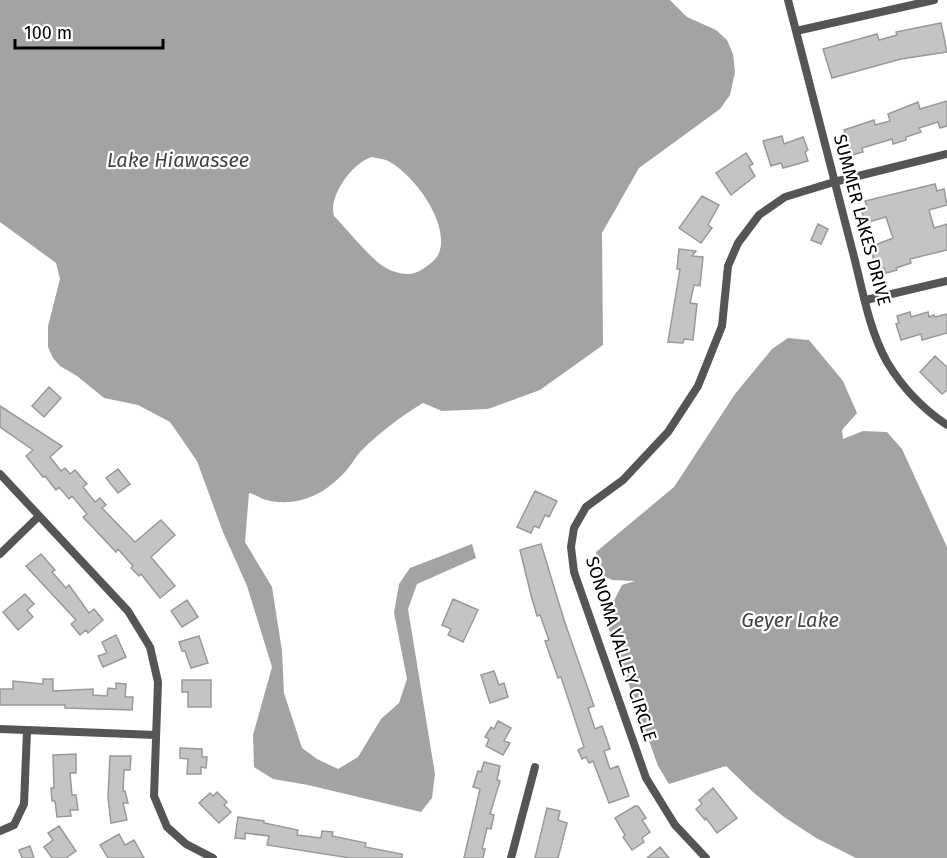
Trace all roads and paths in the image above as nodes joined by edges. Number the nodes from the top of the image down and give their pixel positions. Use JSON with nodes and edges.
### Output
{"nodes":[{"id":1,"x":788,"y":0,"type":"edge"},
{"id":2,"x":934,"y":0,"type":"edge"},
{"id":3,"x":796,"y":31,"type":"junction"},
{"id":4,"x":947,"y":154,"type":"edge"},
{"id":5,"x":834,"y":182,"type":"junction"},
{"id":6,"x":947,"y":281,"type":"edge"},
{"id":7,"x":866,"y":300,"type":"junction"},
{"id":8,"x":947,"y":424,"type":"edge"},
{"id":9,"x":0,"y":474,"type":"edge"},
{"id":10,"x":39,"y":516,"type":"junction"},
{"id":11,"x":0,"y":554,"type":"edge"},
{"id":12,"x":0,"y":729,"type":"edge"},
{"id":13,"x":27,"y":731,"type":"junction"},
{"id":14,"x":156,"y":735,"type":"junction"},
{"id":15,"x":535,"y":767,"type":"dead end"},
{"id":16,"x":0,"y":831,"type":"edge"},
{"id":17,"x":213,"y":858,"type":"edge"},
{"id":18,"x":511,"y":858,"type":"edge"},
{"id":19,"x":706,"y":858,"type":"edge"}],
"edges":[{"from":1,"to":3,"type":"street","name":"SUMMER LAKES DRIVE"},
{"from":2,"to":3,"type":"street"},
{"from":3,"to":5,"type":"street","name":"SUMMER LAKES DRIVE"},
{"from":4,"to":5,"type":"street","name":"SONOMA VALLEY CIRCLE"},
{"from":5,"to":7,"type":"street","name":"SUMMER LAKES DRIVE"},
{"from":5,"to":19,"type":"street","name":"SONOMA VALLEY CIRCLE"},
{"from":6,"to":7,"type":"street"},
{"from":7,"to":8,"type":"street","name":"SUMMER LAKES DRIVE"},
{"from":9,"to":10,"type":"street"},
{"from":10,"to":11,"type":"street"},
{"from":10,"to":14,"type":"street"},
{"from":12,"to":13,"type":"street"},
{"from":13,"to":14,"type":"street"},
{"from":13,"to":16,"type":"street"},
{"from":14,"to":17,"type":"street"},
{"from":15,"to":18,"type":"street"}]}
